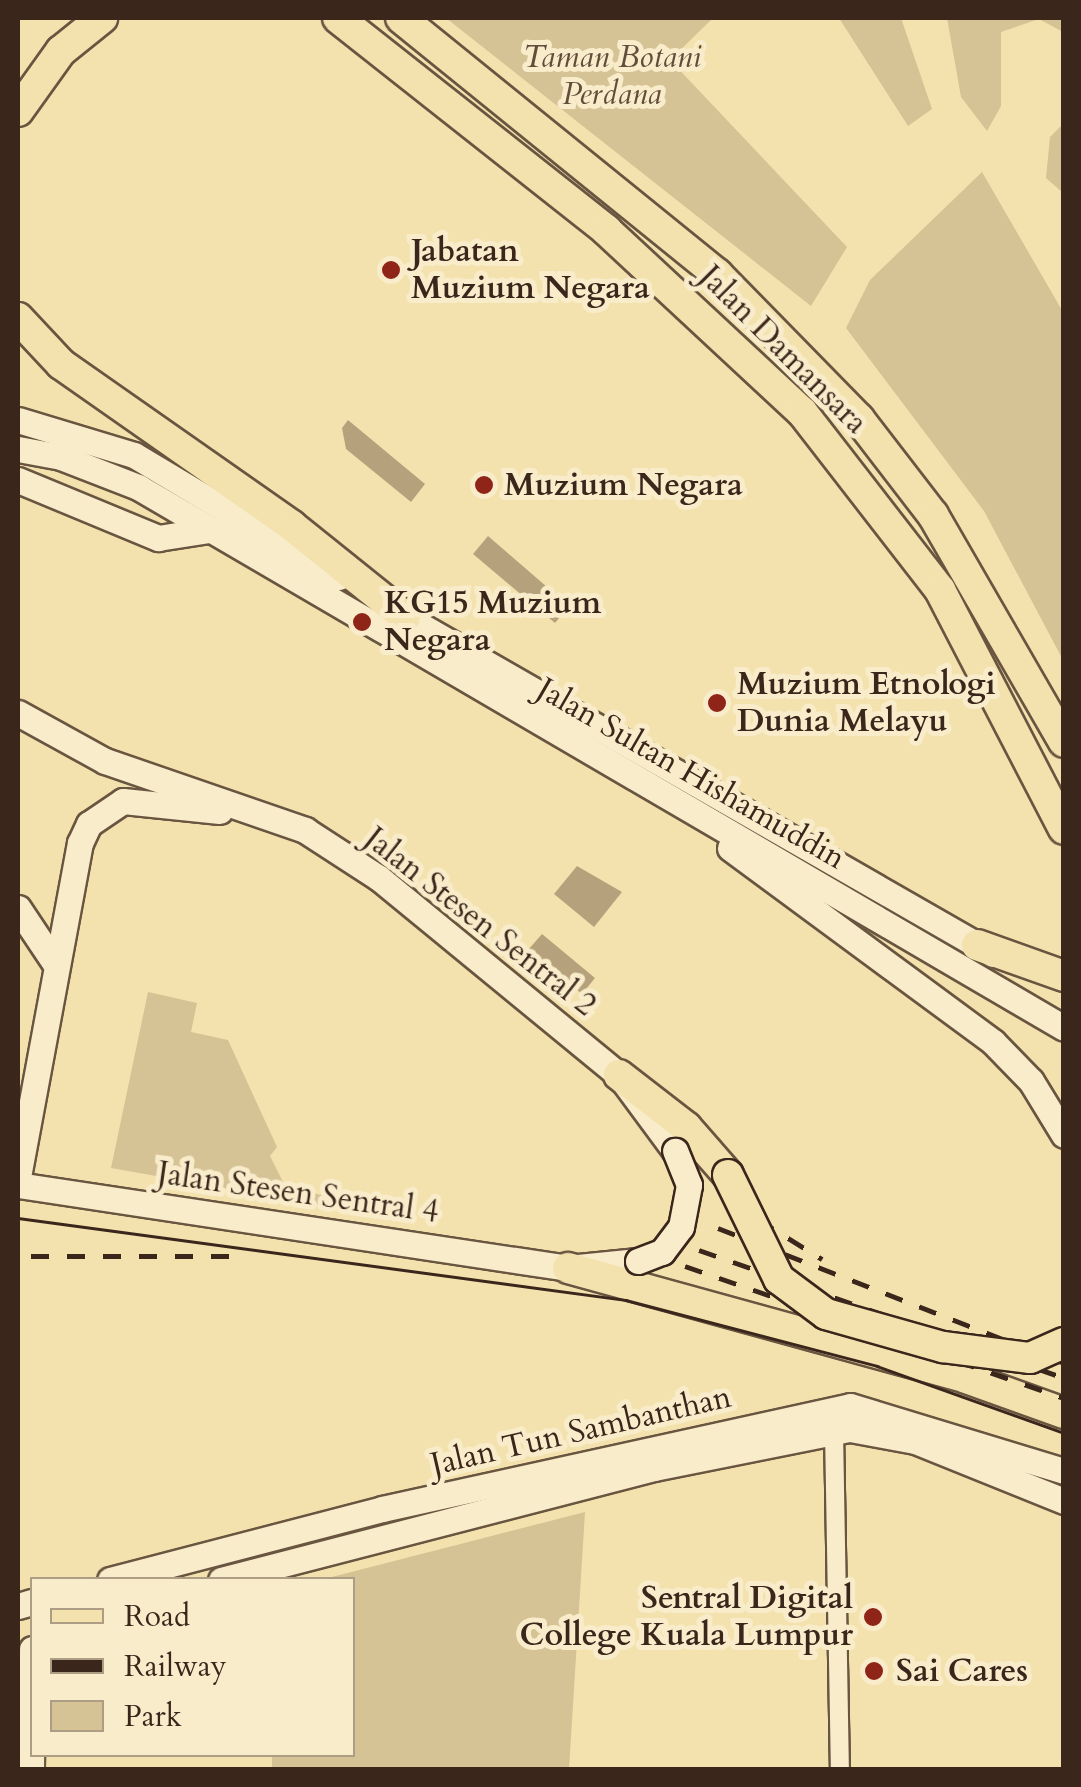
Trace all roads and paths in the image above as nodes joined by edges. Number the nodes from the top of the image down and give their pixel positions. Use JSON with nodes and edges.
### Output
{"nodes":[{"id":1,"x":102,"y":18,"type":"edge"},
{"id":2,"x":316,"y":18,"type":"edge"},
{"id":3,"x":338,"y":18,"type":"edge"},
{"id":4,"x":400,"y":18,"type":"edge"},
{"id":5,"x":18,"y":111,"type":"edge"},
{"id":6,"x":496,"y":142,"type":"junction"},
{"id":7,"x":18,"y":318,"type":"edge"},
{"id":8,"x":18,"y":341,"type":"edge"},
{"id":9,"x":61,"y":364,"type":"junction"},
{"id":10,"x":18,"y":420,"type":"edge"},
{"id":11,"x":18,"y":449,"type":"edge"},
{"id":12,"x":18,"y":480,"type":"edge"},
{"id":13,"x":209,"y":530,"type":"junction"},
{"id":14,"x":405,"y":617,"type":"junction"},
{"id":15,"x":18,"y":713,"type":"edge"},
{"id":16,"x":1064,"y":742,"type":"edge"},
{"id":17,"x":668,"y":798,"type":"junction"},
{"id":18,"x":258,"y":814,"type":"junction"},
{"id":19,"x":1064,"y":829,"type":"edge"},
{"id":20,"x":18,"y":908,"type":"edge"},
{"id":21,"x":977,"y":945,"type":"junction"},
{"id":22,"x":56,"y":966,"type":"junction"},
{"id":23,"x":1064,"y":976,"type":"edge"},
{"id":24,"x":1064,"y":992,"type":"edge"},
{"id":25,"x":1064,"y":1028,"type":"edge"},
{"id":26,"x":619,"y":1075,"type":"junction"},
{"id":27,"x":1064,"y":1135,"type":"edge"},
{"id":28,"x":18,"y":1177,"type":"edge"},
{"id":29,"x":18,"y":1185,"type":"edge"},
{"id":30,"x":568,"y":1268,"type":"junction"},
{"id":31,"x":1064,"y":1344,"type":"edge"},
{"id":32,"x":1064,"y":1414,"type":"edge"},
{"id":33,"x":834,"y":1431,"type":"junction"},
{"id":34,"x":1064,"y":1471,"type":"edge"},
{"id":35,"x":1064,"y":1501,"type":"edge"},
{"id":36,"x":121,"y":1577,"type":"edge"},
{"id":37,"x":233,"y":1577,"type":"edge"},
{"id":38,"x":26,"y":1654,"type":"edge"},
{"id":39,"x":30,"y":1747,"type":"edge"},
{"id":40,"x":840,"y":1770,"type":"edge"}],
"edges":[{"from":1,"to":5,"type":"main road"},
{"from":2,"to":6,"type":"main road"},
{"from":3,"to":6,"type":"main road","name":"Jalan Damansara"},
{"from":4,"to":16,"type":"main road","name":"Jalan Damansara"},
{"from":6,"to":19,"type":"main road","name":"Jalan Damansara"},
{"from":7,"to":9,"type":"main road"},
{"from":8,"to":9,"type":"main road"},
{"from":9,"to":14,"type":"main road"},
{"from":10,"to":14,"type":"main road","name":"Jalan Sultan Hishamuddin"},
{"from":11,"to":13,"type":"main road","name":"Jalan Sultan Hishamuddin"},
{"from":12,"to":13,"type":"main road"},
{"from":13,"to":17,"type":"main road","name":"Jalan Sultan Hishamuddin"},
{"from":14,"to":21,"type":"main road","name":"Jalan Sultan Hishamuddin"},
{"from":15,"to":18,"type":"main road","name":"Jalan Stesen Sentral 2"},
{"from":17,"to":25,"type":"main road","name":"Jalan Sultan Hishamuddin"},
{"from":17,"to":27,"type":"main road"},
{"from":18,"to":22,"type":"main road"},
{"from":18,"to":26,"type":"main road","name":"Jalan Stesen Sentral 2"},
{"from":20,"to":22,"type":"main road"},
{"from":21,"to":23,"type":"main road"},
{"from":21,"to":24,"type":"main road","name":"Jalan Sultan Hishamuddin"},
{"from":22,"to":28,"type":"main road"},
{"from":26,"to":30,"type":"main road","name":"Jalan Stesen Sentral 2","bridge":true},
{"from":26,"to":31,"type":"main road","bridge":true},
{"from":29,"to":30,"type":"main road","name":"Jalan Stesen Sentral 4"},
{"from":30,"to":32,"type":"main road"},
{"from":33,"to":35,"type":"main road","name":"Jalan Tun Sambanthan"},
{"from":33,"to":37,"type":"main road","name":"Jalan Tun Sambanthan"},
{"from":33,"to":40,"type":"street"},
{"from":34,"to":36,"type":"main road","name":"Jalan Tun Sambanthan"},
{"from":38,"to":39,"type":"main road"}]}
